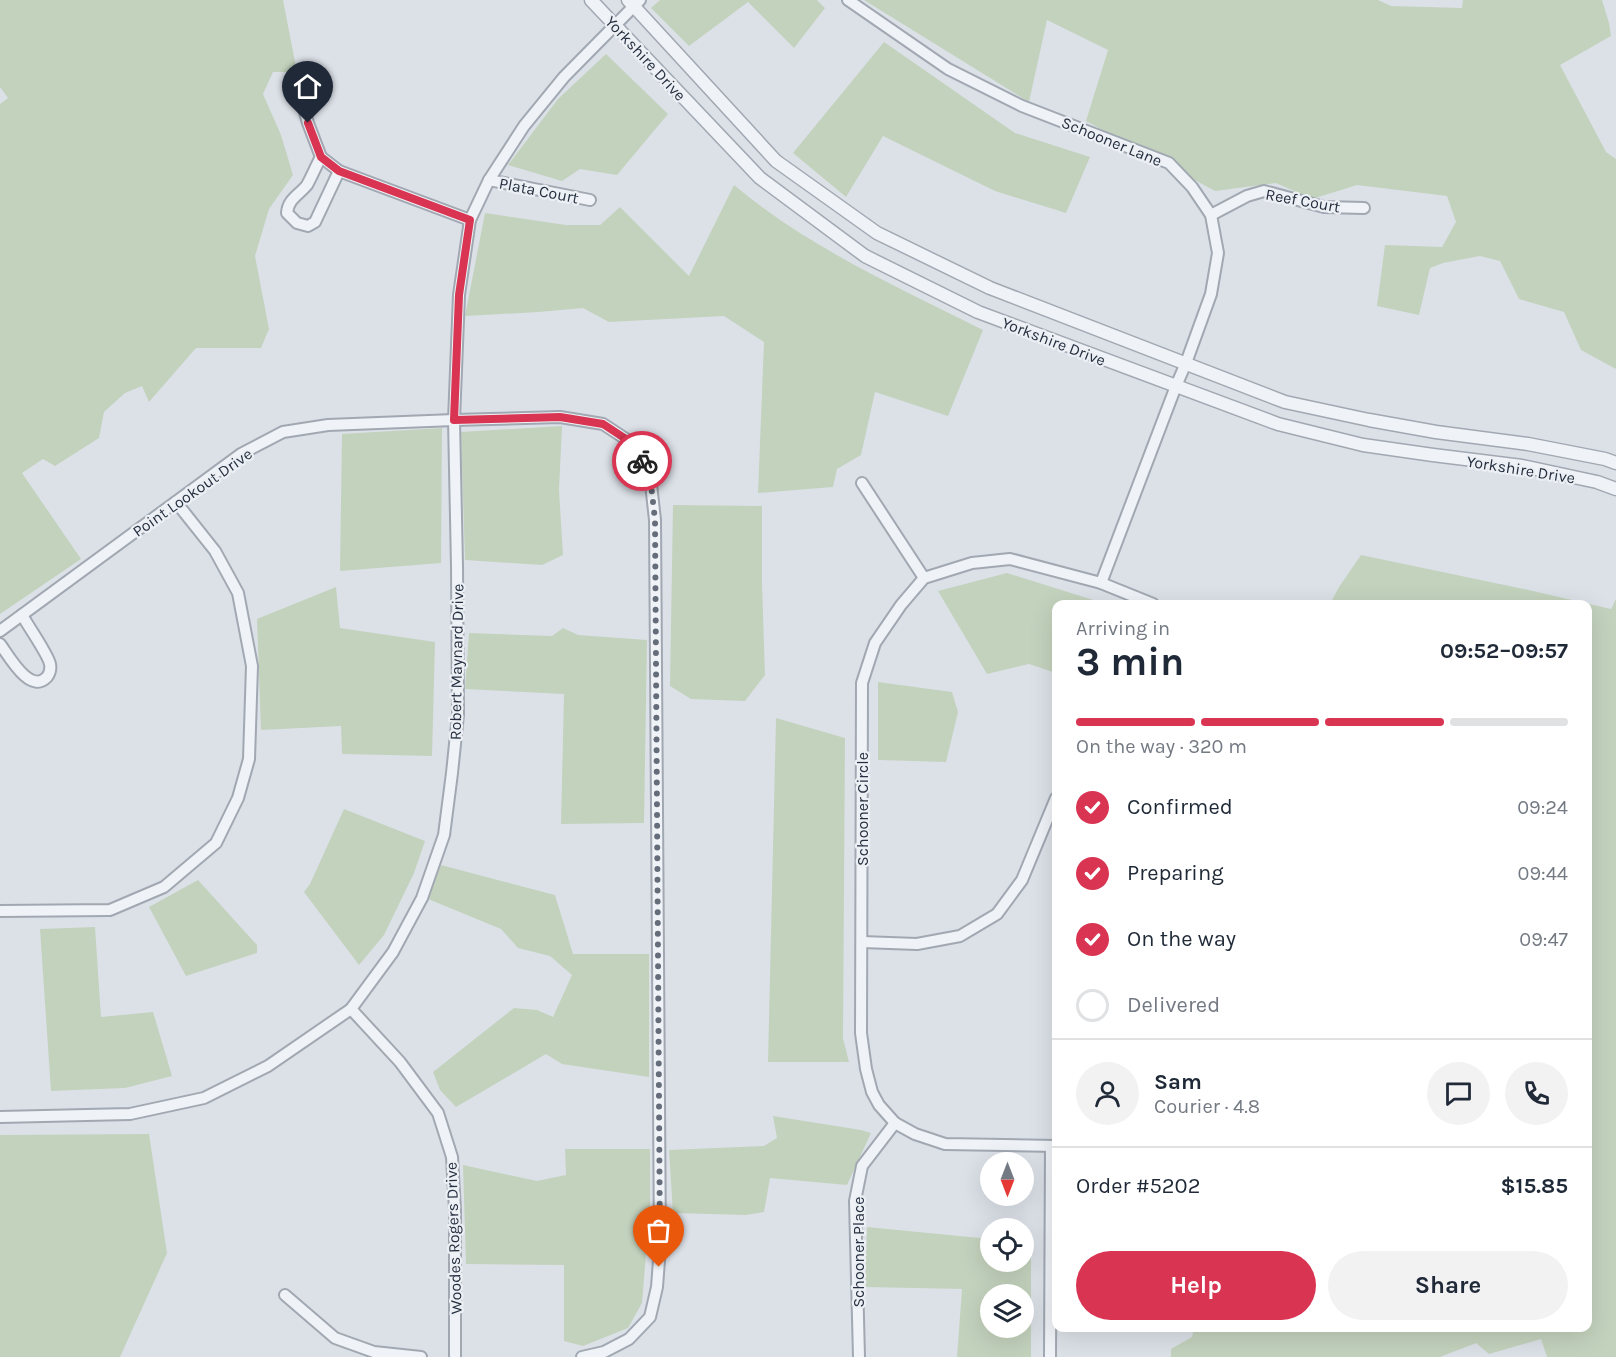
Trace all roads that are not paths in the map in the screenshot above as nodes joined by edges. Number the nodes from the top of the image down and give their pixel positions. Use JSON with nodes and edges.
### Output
{"nodes":[{"id":1,"x":591,"y":0,"type":"edge"},
{"id":2,"x":848,"y":0,"type":"edge"},
{"id":3,"x":634,"y":2,"type":"edge"},
{"id":4,"x":615,"y":24,"type":"junction"},
{"id":5,"x":300,"y":95,"type":"dead end"},
{"id":6,"x":321,"y":157,"type":"junction"},
{"id":7,"x":339,"y":171,"type":"junction"},
{"id":8,"x":489,"y":180,"type":"junction"},
{"id":9,"x":590,"y":200,"type":"dead end"},
{"id":10,"x":1364,"y":208,"type":"dead end"},
{"id":11,"x":1211,"y":215,"type":"junction"},
{"id":12,"x":470,"y":220,"type":"junction"},
{"id":13,"x":1186,"y":363,"type":"junction"},
{"id":14,"x":1176,"y":386,"type":"junction"},
{"id":15,"x":454,"y":420,"type":"junction"},
{"id":16,"x":1616,"y":463,"type":"edge"},
{"id":17,"x":862,"y":483,"type":"dead end"},
{"id":18,"x":1616,"y":489,"type":"edge"},
{"id":19,"x":176,"y":502,"type":"junction"},
{"id":20,"x":924,"y":578,"type":"junction"},
{"id":21,"x":1101,"y":583,"type":"junction"},
{"id":22,"x":1143,"y":600,"type":"edge"},
{"id":23,"x":22,"y":615,"type":"junction"},
{"id":24,"x":0,"y":631,"type":"edge"},
{"id":25,"x":0,"y":644,"type":"edge"},
{"id":26,"x":1052,"y":808,"type":"edge"},
{"id":27,"x":0,"y":911,"type":"edge"},
{"id":28,"x":862,"y":942,"type":"junction"},
{"id":29,"x":351,"y":1009,"type":"junction"},
{"id":30,"x":0,"y":1117,"type":"edge"},
{"id":31,"x":895,"y":1124,"type":"junction"},
{"id":32,"x":1052,"y":1146,"type":"edge"},
{"id":33,"x":1052,"y":1252,"type":"edge"},
{"id":34,"x":285,"y":1295,"type":"dead end"},
{"id":35,"x":422,"y":1357,"type":"edge"},
{"id":36,"x":455,"y":1357,"type":"edge"},
{"id":37,"x":582,"y":1357,"type":"edge"},
{"id":38,"x":859,"y":1357,"type":"edge"},
{"id":39,"x":1050,"y":1357,"type":"edge"}],
"edges":[{"from":1,"to":4,"type":"street","name":"Yorkshire Drive"},
{"from":2,"to":11,"type":"street","name":"Schooner Lane"},
{"from":3,"to":4,"type":"street","name":"Robert Maynard Drive"},
{"from":3,"to":13,"type":"street","name":"Yorkshire Drive"},
{"from":4,"to":8,"type":"street","name":"Robert Maynard Drive"},
{"from":4,"to":14,"type":"street","name":"Yorkshire Drive"},
{"from":5,"to":6,"type":"street"},
{"from":6,"to":7,"type":"street"},
{"from":6,"to":7,"type":"street"},
{"from":7,"to":12,"type":"street"},
{"from":8,"to":9,"type":"street","name":"Plata Court"},
{"from":8,"to":12,"type":"street","name":"Robert Maynard Drive"},
{"from":10,"to":11,"type":"street","name":"Reef Court"},
{"from":11,"to":13,"type":"street","name":"Schooner Lane"},
{"from":12,"to":15,"type":"street","name":"Robert Maynard Drive"},
{"from":13,"to":14,"type":"street","name":"Schooner Lane"},
{"from":13,"to":16,"type":"street","name":"Yorkshire Drive"},
{"from":14,"to":18,"type":"street","name":"Yorkshire Drive"},
{"from":14,"to":21,"type":"street","name":"Schooner Lane"},
{"from":15,"to":19,"type":"street","name":"Point Lookout Drive"},
{"from":15,"to":29,"type":"street","name":"Robert Maynard Drive"},
{"from":15,"to":37,"type":"street","name":"Point Lookout Drive"},
{"from":17,"to":20,"type":"street"},
{"from":19,"to":23,"type":"street","name":"Point Lookout Drive"},
{"from":19,"to":27,"type":"street"},
{"from":20,"to":21,"type":"street"},
{"from":20,"to":28,"type":"street","name":"Schooner Circle"},
{"from":21,"to":22,"type":"street"},
{"from":23,"to":24,"type":"street","name":"Point Lookout Drive"},
{"from":23,"to":25,"type":"street"},
{"from":26,"to":28,"type":"street"},
{"from":28,"to":31,"type":"street","name":"Schooner Circle"},
{"from":29,"to":30,"type":"street","name":"Robert Maynard Drive"},
{"from":29,"to":36,"type":"street","name":"Woodes Rogers Drive"},
{"from":31,"to":32,"type":"street","name":"Schooner Circle"},
{"from":31,"to":38,"type":"street","name":"Schooner Place"},
{"from":33,"to":39,"type":"street"},
{"from":34,"to":35,"type":"street"}]}
